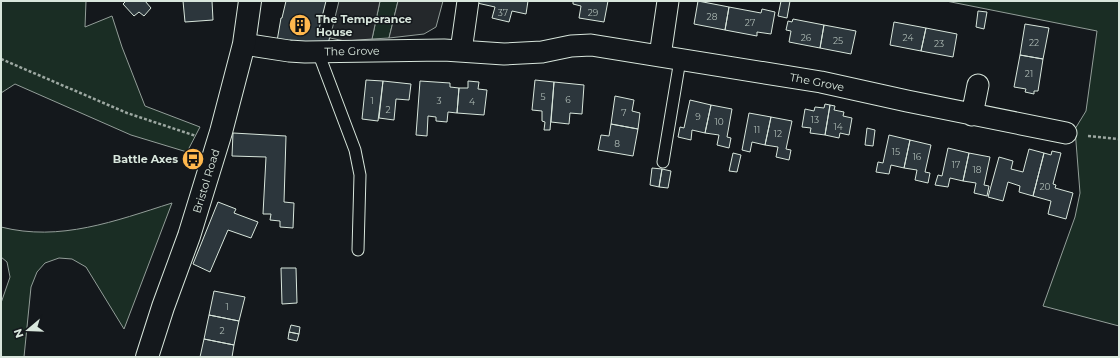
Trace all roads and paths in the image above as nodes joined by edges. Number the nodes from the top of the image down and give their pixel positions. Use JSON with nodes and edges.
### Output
{"nodes":[{"id":1,"x":250,"y":1,"type":"edge"},
{"id":2,"x":468,"y":1,"type":"edge"},
{"id":3,"x":668,"y":1,"type":"edge"},
{"id":4,"x":244,"y":44,"type":"junction"},
{"id":5,"x":461,"y":51,"type":"junction"},
{"id":6,"x":318,"y":52,"type":"junction"},
{"id":7,"x":1,"y":58,"type":"edge"},
{"id":8,"x":670,"y":58,"type":"junction"},
{"id":9,"x":978,"y":85,"type":"dead end"},
{"id":10,"x":972,"y":115,"type":"junction"},
{"id":11,"x":1066,"y":133,"type":"joint"},
{"id":12,"x":1119,"y":139,"type":"edge"},
{"id":13,"x":218,"y":142,"type":"junction"},
{"id":14,"x":663,"y":162,"type":"dead end"},
{"id":15,"x":358,"y":250,"type":"dead end"},
{"id":16,"x":147,"y":357,"type":"edge"}],
"edges":[{"from":1,"to":4,"type":"main road","name":"Bristol Road"},
{"from":2,"to":5,"type":"street"},
{"from":3,"to":8,"type":"street"},
{"from":4,"to":6,"type":"street","name":"The Grove"},
{"from":4,"to":13,"type":"main road","name":"Bristol Road"},
{"from":5,"to":6,"type":"street","name":"The Grove"},
{"from":5,"to":8,"type":"street","name":"The Grove"},
{"from":6,"to":15,"type":"lane"},
{"from":7,"to":13,"type":"path"},
{"from":8,"to":10,"type":"street","name":"The Grove"},
{"from":8,"to":14,"type":"lane"},
{"from":9,"to":10,"type":"street"},
{"from":10,"to":11,"type":"street","name":"The Grove"},
{"from":11,"to":12,"type":"path"},
{"from":13,"to":16,"type":"main road","name":"Bristol Road"}]}
